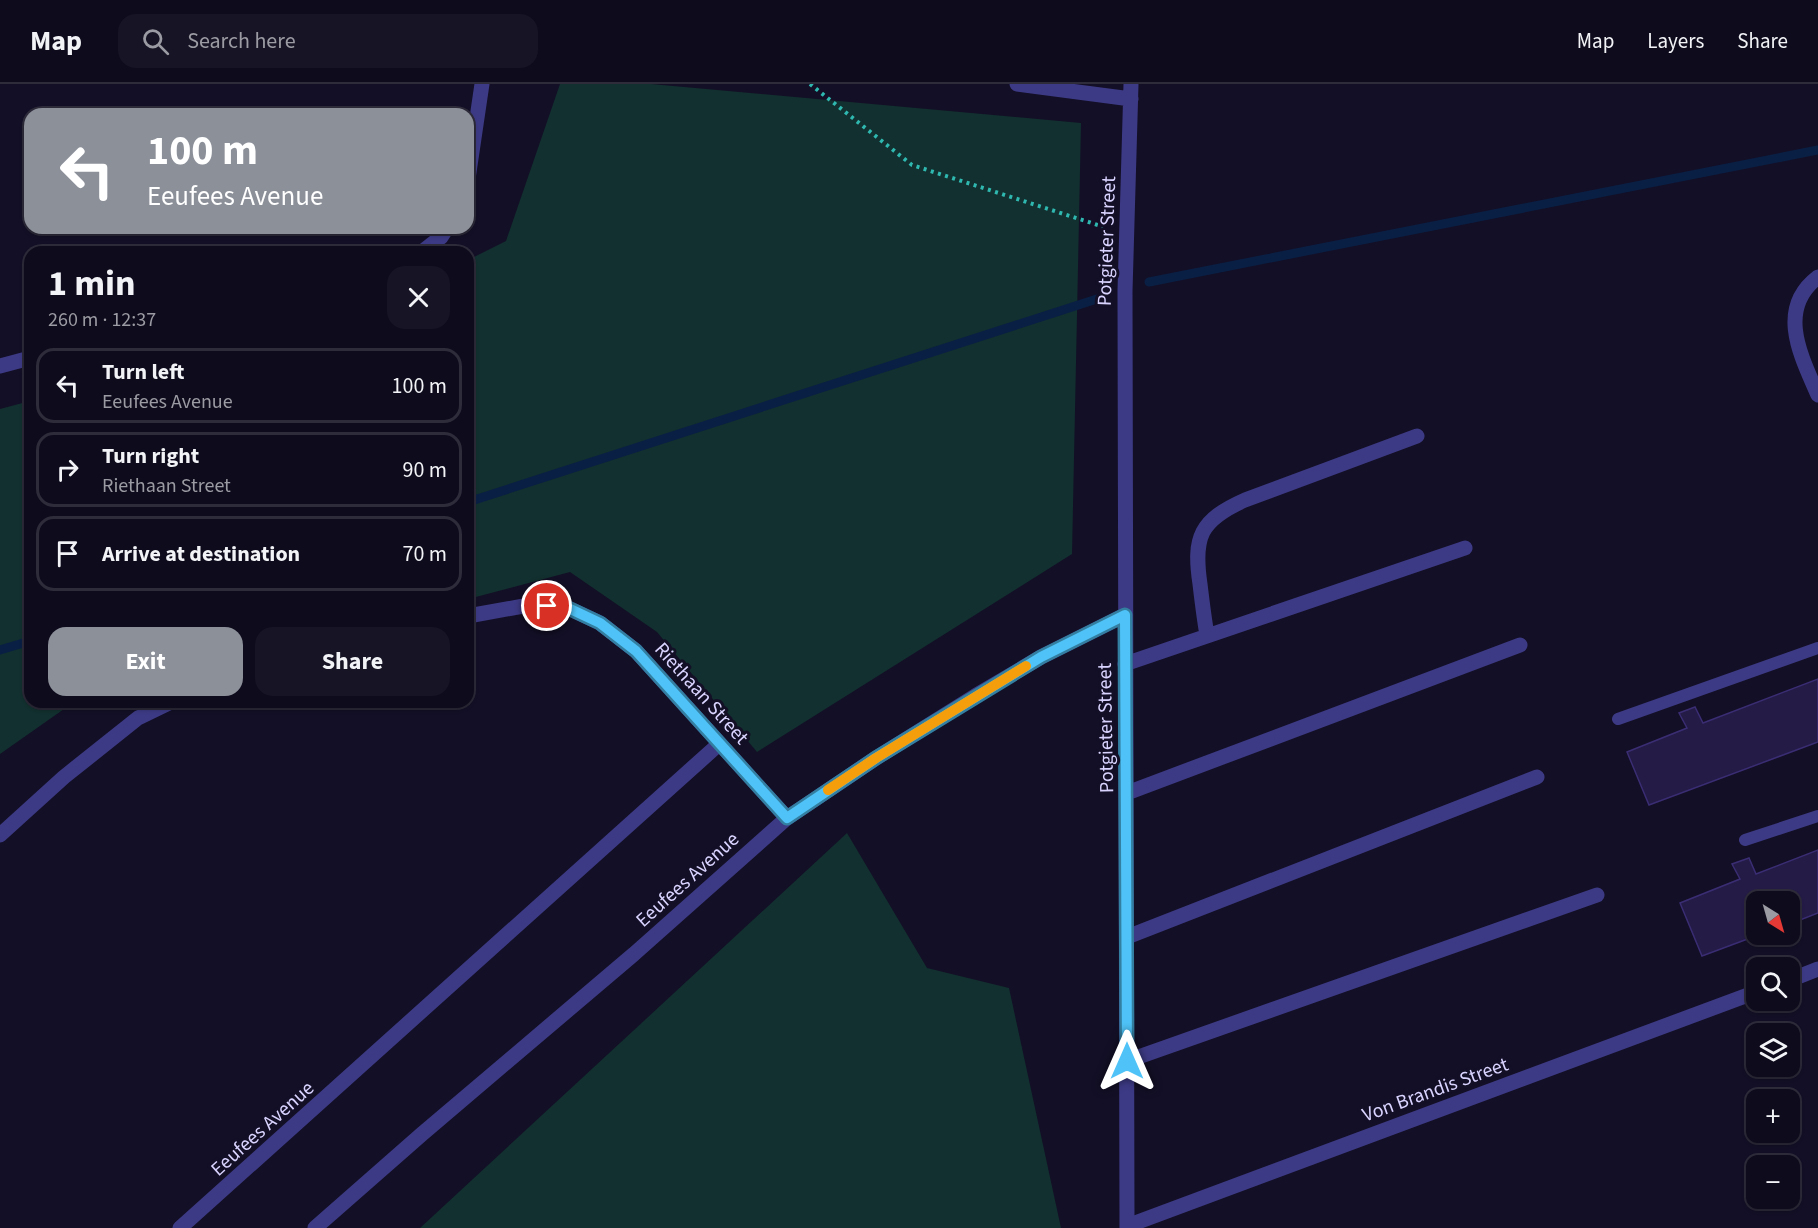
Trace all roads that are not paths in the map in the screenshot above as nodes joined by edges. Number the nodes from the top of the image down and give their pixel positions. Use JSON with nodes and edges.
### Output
{"nodes":[{"id":1,"x":482,"y":84,"type":"edge"},
{"id":2,"x":1017,"y":84,"type":"edge"},
{"id":3,"x":1072,"y":88,"type":"edge"},
{"id":4,"x":1131,"y":91,"type":"edge"},
{"id":5,"x":474,"y":138,"type":"edge"},
{"id":6,"x":443,"y":234,"type":"edge"},
{"id":7,"x":430,"y":246,"type":"edge"},
{"id":8,"x":1818,"y":278,"type":"edge"},
{"id":9,"x":24,"y":360,"type":"edge"},
{"id":10,"x":0,"y":366,"type":"edge"},
{"id":11,"x":1818,"y":395,"type":"edge"},
{"id":12,"x":1417,"y":436,"type":"dead end"},
{"id":13,"x":1465,"y":548,"type":"dead end"},
{"id":14,"x":474,"y":615,"type":"edge"},
{"id":15,"x":1125,"y":615,"type":"junction"},
{"id":16,"x":1207,"y":635,"type":"junction"},
{"id":17,"x":1520,"y":645,"type":"dead end"},
{"id":18,"x":1818,"y":648,"type":"edge"},
{"id":19,"x":1125,"y":664,"type":"junction"},
{"id":20,"x":159,"y":708,"type":"edge"},
{"id":21,"x":1617,"y":719,"type":"dead end"},
{"id":22,"x":719,"y":744,"type":"junction"},
{"id":23,"x":1537,"y":777,"type":"dead end"},
{"id":24,"x":1127,"y":793,"type":"junction"},
{"id":25,"x":1818,"y":816,"type":"edge"},
{"id":26,"x":787,"y":818,"type":"junction"},
{"id":27,"x":0,"y":835,"type":"edge"},
{"id":28,"x":1745,"y":840,"type":"dead end"},
{"id":29,"x":1597,"y":895,"type":"dead end"},
{"id":30,"x":1127,"y":937,"type":"junction"},
{"id":31,"x":1818,"y":969,"type":"edge"},
{"id":32,"x":1800,"y":976,"type":"edge"},
{"id":33,"x":1746,"y":996,"type":"edge"},
{"id":34,"x":1127,"y":1061,"type":"junction"},
{"id":35,"x":1127,"y":1227,"type":"edge"},
{"id":36,"x":180,"y":1228,"type":"edge"},
{"id":37,"x":315,"y":1228,"type":"edge"}],
"edges":[{"from":1,"to":5,"type":"street"},
{"from":2,"to":3,"type":"street"},
{"from":3,"to":4,"type":"street"},
{"from":4,"to":15,"type":"street","name":"Potgieter Street"},
{"from":6,"to":7,"type":"street"},
{"from":8,"to":11,"type":"street"},
{"from":9,"to":10,"type":"street"},
{"from":12,"to":16,"type":"street"},
{"from":13,"to":16,"type":"street"},
{"from":14,"to":22,"type":"street","name":"Riethaan Street"},
{"from":15,"to":19,"type":"street","name":"Potgieter Street"},
{"from":15,"to":26,"type":"street","name":"Eeufees Avenue"},
{"from":16,"to":19,"type":"street"},
{"from":17,"to":24,"type":"street"},
{"from":18,"to":21,"type":"lane"},
{"from":19,"to":24,"type":"street","name":"Potgieter Street"},
{"from":20,"to":27,"type":"street"},
{"from":22,"to":26,"type":"street","name":"Riethaan Street"},
{"from":22,"to":36,"type":"street","name":"Eeufees Avenue"},
{"from":23,"to":30,"type":"street"},
{"from":24,"to":30,"type":"street","name":"Potgieter Street"},
{"from":25,"to":28,"type":"lane"},
{"from":26,"to":37,"type":"street","name":"Eeufees Avenue"},
{"from":29,"to":34,"type":"street"},
{"from":30,"to":34,"type":"street","name":"Potgieter Street"},
{"from":31,"to":32,"type":"street"},
{"from":33,"to":35,"type":"street","name":"Von Brandis Street"},
{"from":34,"to":35,"type":"street","name":"Potgieter Street"}]}
